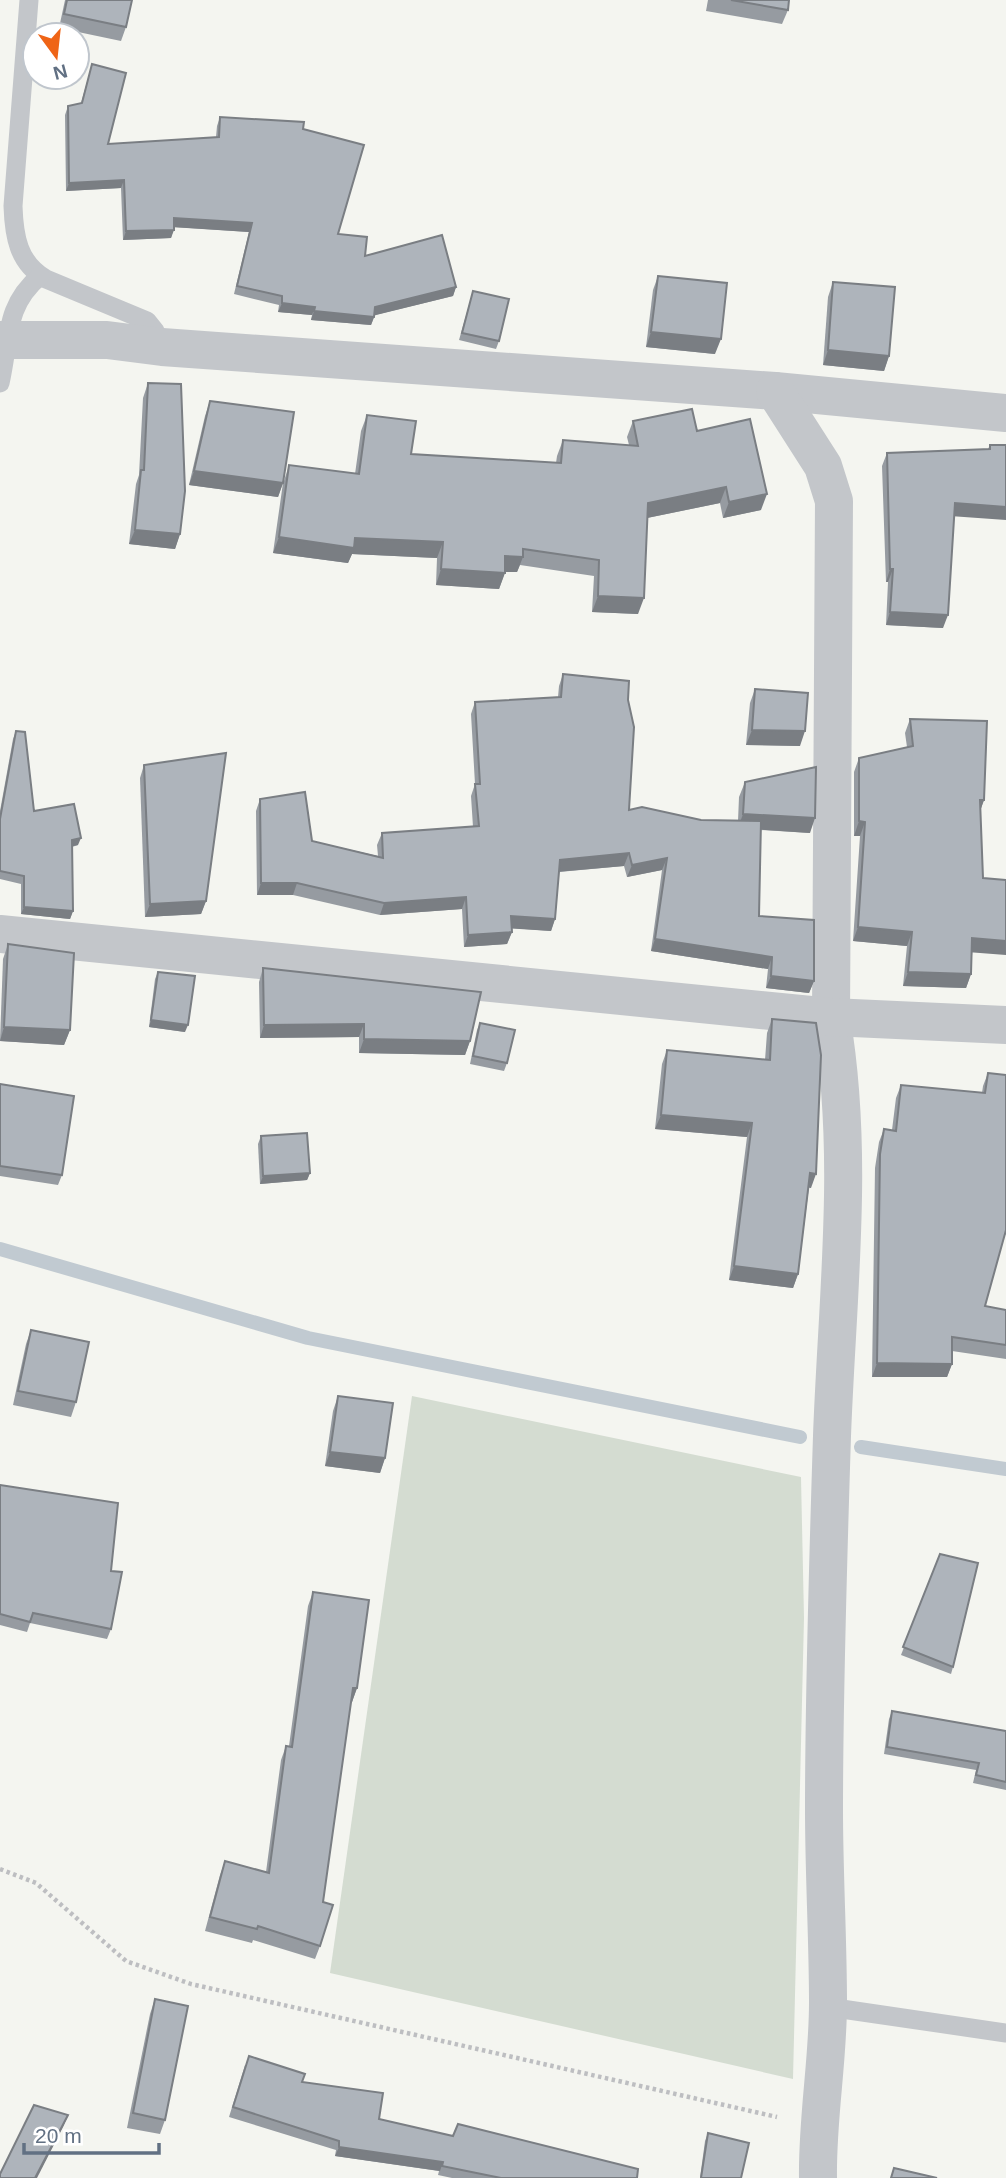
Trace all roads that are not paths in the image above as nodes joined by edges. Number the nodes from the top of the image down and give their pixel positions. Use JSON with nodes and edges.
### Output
{"nodes":[{"id":1,"x":29,"y":0,"type":"edge"},
{"id":2,"x":40,"y":276,"type":"junction"},
{"id":3,"x":5,"y":340,"type":"edge"},
{"id":4,"x":162,"y":348,"type":"junction"},
{"id":5,"x":0,"y":383,"type":"edge"},
{"id":6,"x":775,"y":391,"type":"junction"},
{"id":7,"x":1006,"y":413,"type":"edge"},
{"id":8,"x":0,"y":934,"type":"edge"},
{"id":9,"x":831,"y":1017,"type":"junction"},
{"id":10,"x":1006,"y":1025,"type":"edge"},
{"id":11,"x":828,"y":2007,"type":"junction"},
{"id":12,"x":1006,"y":2033,"type":"edge"},
{"id":13,"x":818,"y":2178,"type":"edge"}],
"edges":[{"from":1,"to":2,"type":"lane"},
{"from":2,"to":3,"type":"lane"},
{"from":2,"to":4,"type":"lane"},
{"from":3,"to":4,"type":"street"},
{"from":3,"to":5,"type":"lane"},
{"from":4,"to":6,"type":"street"},
{"from":6,"to":7,"type":"street"},
{"from":6,"to":9,"type":"street"},
{"from":8,"to":9,"type":"street"},
{"from":9,"to":10,"type":"street"},
{"from":9,"to":11,"type":"street"},
{"from":11,"to":12,"type":"lane"},
{"from":11,"to":13,"type":"street"}]}
